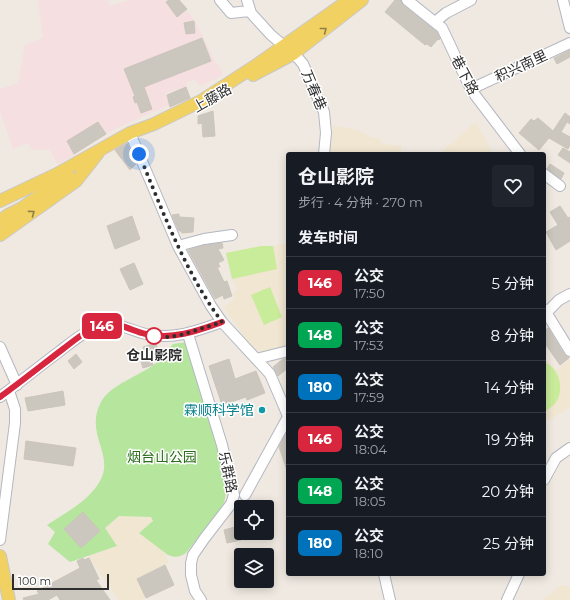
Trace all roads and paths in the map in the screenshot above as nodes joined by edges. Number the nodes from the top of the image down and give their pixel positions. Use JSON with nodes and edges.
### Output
{"nodes":[{"id":1,"x":220,"y":0,"type":"edge"},
{"id":2,"x":247,"y":0,"type":"edge"},
{"id":3,"x":349,"y":0,"type":"edge"},
{"id":4,"x":362,"y":0,"type":"edge"},
{"id":5,"x":407,"y":0,"type":"edge"},
{"id":6,"x":471,"y":0,"type":"edge"},
{"id":7,"x":563,"y":0,"type":"edge"},
{"id":8,"x":249,"y":11,"type":"junction"},
{"id":9,"x":435,"y":22,"type":"junction"},
{"id":10,"x":570,"y":28,"type":"edge"},
{"id":11,"x":570,"y":43,"type":"edge"},
{"id":12,"x":288,"y":50,"type":"junction"},
{"id":13,"x":471,"y":89,"type":"junction"},
{"id":14,"x":130,"y":133,"type":"junction"},
{"id":15,"x":102,"y":147,"type":"junction"},
{"id":16,"x":324,"y":152,"type":"edge"},
{"id":17,"x":518,"y":152,"type":"edge"},
{"id":18,"x":546,"y":176,"type":"edge"},
{"id":19,"x":560,"y":186,"type":"dead end"},
{"id":20,"x":23,"y":191,"type":"junction"},
{"id":21,"x":0,"y":201,"type":"edge"},
{"id":22,"x":4,"y":218,"type":"edge"},
{"id":23,"x":232,"y":235,"type":"dead end"},
{"id":24,"x":0,"y":236,"type":"edge"},
{"id":25,"x":178,"y":246,"type":"junction"},
{"id":26,"x":570,"y":294,"type":"edge"},
{"id":27,"x":546,"y":309,"type":"edge"},
{"id":28,"x":546,"y":312,"type":"edge"},
{"id":29,"x":222,"y":322,"type":"junction"},
{"id":30,"x":188,"y":334,"type":"junction"},
{"id":31,"x":0,"y":347,"type":"edge"},
{"id":32,"x":286,"y":351,"type":"edge"},
{"id":33,"x":570,"y":351,"type":"edge"},
{"id":34,"x":256,"y":359,"type":"junction"},
{"id":35,"x":13,"y":388,"type":"junction"},
{"id":36,"x":0,"y":397,"type":"edge"},
{"id":37,"x":286,"y":411,"type":"edge"},
{"id":38,"x":286,"y":420,"type":"edge"},
{"id":39,"x":570,"y":448,"type":"edge"},
{"id":40,"x":546,"y":476,"type":"edge"},
{"id":41,"x":245,"y":495,"type":"dead end"},
{"id":42,"x":0,"y":540,"type":"edge"},
{"id":43,"x":0,"y":556,"type":"edge"},
{"id":44,"x":384,"y":576,"type":"edge"},
{"id":45,"x":518,"y":576,"type":"edge"},
{"id":46,"x":0,"y":585,"type":"edge"},
{"id":47,"x":3,"y":600,"type":"edge"},
{"id":48,"x":9,"y":600,"type":"edge"},
{"id":49,"x":201,"y":600,"type":"edge"},
{"id":50,"x":390,"y":600,"type":"edge"},
{"id":51,"x":507,"y":600,"type":"edge"}],
"edges":[{"from":1,"to":8,"type":"street"},
{"from":2,"to":8,"type":"street"},
{"from":3,"to":12,"type":"main road"},
{"from":12,"to":4,"type":"main road","one_way":true},
{"from":5,"to":9,"type":"street","name":"巷下路"},
{"from":6,"to":9,"type":"street"},
{"from":7,"to":10,"type":"street"},
{"from":8,"to":12,"type":"street","name":"万春巷"},
{"from":9,"to":13,"type":"street","name":"巷下路"},
{"from":11,"to":13,"type":"street","name":"积兴南里"},
{"from":12,"to":14,"type":"main road"},
{"from":12,"to":16,"type":"street","name":"万春巷"},
{"from":13,"to":17,"type":"street","name":"巷下路"},
{"from":14,"to":15,"type":"main road"},
{"from":14,"to":25,"type":"street"},
{"from":15,"to":20,"type":"main road"},
{"from":15,"to":22,"type":"main road"},
{"from":24,"to":15,"type":"main road","one_way":true},
{"from":18,"to":19,"type":"street"},
{"from":20,"to":21,"type":"main road"},
{"from":20,"to":22,"type":"main road"},
{"from":23,"to":25,"type":"street"},
{"from":25,"to":29,"type":"street"},
{"from":26,"to":27,"type":"street"},
{"from":28,"to":33,"type":"street"},
{"from":29,"to":30,"type":"street"},
{"from":29,"to":34,"type":"street"},
{"from":30,"to":35,"type":"street"},
{"from":30,"to":49,"type":"street","name":"乐群路"},
{"from":31,"to":35,"type":"street"},
{"from":32,"to":34,"type":"street"},
{"from":34,"to":37,"type":"street"},
{"from":35,"to":36,"type":"street"},
{"from":35,"to":42,"type":"street"},
{"from":38,"to":41,"type":"street"},
{"from":39,"to":40,"type":"street"},
{"from":43,"to":48,"type":"main road"},
{"from":44,"to":50,"type":"street"},
{"from":45,"to":51,"type":"street"},
{"from":46,"to":47,"type":"main road"}]}
